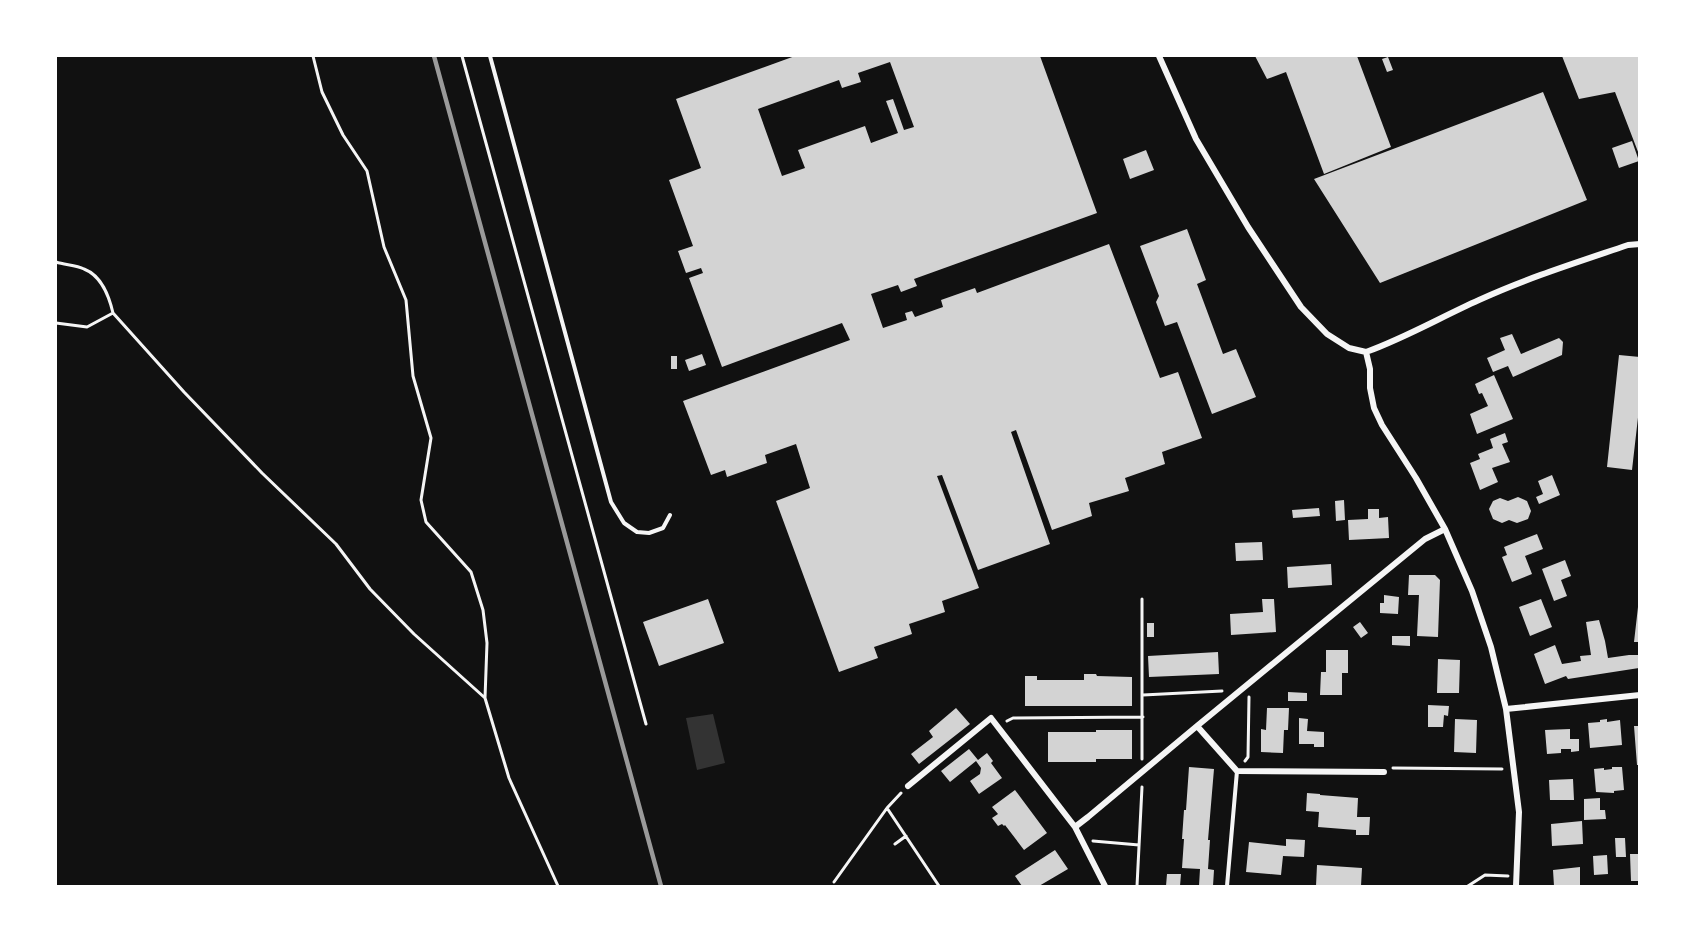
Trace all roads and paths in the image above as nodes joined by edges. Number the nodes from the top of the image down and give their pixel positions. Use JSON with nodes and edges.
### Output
{"nodes":[{"id":1,"x":313,"y":56,"type":"edge"},
{"id":2,"x":462,"y":56,"type":"edge"},
{"id":3,"x":490,"y":56,"type":"edge"},
{"id":4,"x":1159,"y":56,"type":"edge"},
{"id":5,"x":1640,"y":244,"type":"edge"},
{"id":6,"x":56,"y":262,"type":"edge"},
{"id":7,"x":113,"y":313,"type":"junction"},
{"id":8,"x":56,"y":323,"type":"edge"},
{"id":9,"x":1366,"y":352,"type":"junction"},
{"id":10,"x":670,"y":515,"type":"dead end"},
{"id":11,"x":1445,"y":529,"type":"junction"},
{"id":12,"x":1142,"y":599,"type":"dead end"},
{"id":13,"x":1249,"y":683,"type":"junction"},
{"id":14,"x":1230,"y":690,"type":"dead end"},
{"id":15,"x":1143,"y":695,"type":"junction"},
{"id":16,"x":1640,"y":695,"type":"edge"},
{"id":17,"x":485,"y":698,"type":"junction"},
{"id":18,"x":1506,"y":709,"type":"junction"},
{"id":19,"x":1143,"y":717,"type":"junction"},
{"id":20,"x":646,"y":724,"type":"dead end"},
{"id":21,"x":1197,"y":726,"type":"junction"},
{"id":22,"x":998,"y":727,"type":"junction"},
{"id":23,"x":1502,"y":770,"type":"dead end"},
{"id":24,"x":1237,"y":771,"type":"junction"},
{"id":25,"x":1142,"y":772,"type":"junction"},
{"id":26,"x":1384,"y":772,"type":"joint"},
{"id":27,"x":908,"y":786,"type":"joint"},
{"id":28,"x":887,"y":808,"type":"junction"},
{"id":29,"x":1075,"y":827,"type":"junction"},
{"id":30,"x":906,"y":836,"type":"junction"},
{"id":31,"x":1082,"y":840,"type":"junction"},
{"id":32,"x":895,"y":844,"type":"dead end"},
{"id":33,"x":1139,"y":845,"type":"junction"},
{"id":34,"x":1504,"y":876,"type":"dead end"},
{"id":35,"x":834,"y":882,"type":"dead end"},
{"id":36,"x":558,"y":886,"type":"edge"},
{"id":37,"x":939,"y":886,"type":"edge"},
{"id":38,"x":1105,"y":886,"type":"edge"},
{"id":39,"x":1137,"y":886,"type":"edge"},
{"id":40,"x":1227,"y":886,"type":"edge"},
{"id":41,"x":1468,"y":886,"type":"edge"},
{"id":42,"x":1516,"y":886,"type":"edge"}],
"edges":[{"from":1,"to":17,"type":"path"},
{"from":2,"to":20,"type":"path"},
{"from":3,"to":10,"type":"lane"},
{"from":4,"to":9,"type":"street"},
{"from":5,"to":9,"type":"street"},
{"from":6,"to":7,"type":"path"},
{"from":7,"to":8,"type":"path"},
{"from":7,"to":17,"type":"path"},
{"from":9,"to":11,"type":"street"},
{"from":11,"to":13,"type":"street"},
{"from":11,"to":18,"type":"street"},
{"from":12,"to":15,"type":"path"},
{"from":13,"to":21,"type":"street"},
{"from":13,"to":24,"type":"path"},
{"from":14,"to":15,"type":"path"},
{"from":15,"to":19,"type":"path"},
{"from":16,"to":18,"type":"street"},
{"from":17,"to":36,"type":"path"},
{"from":18,"to":42,"type":"street"},
{"from":19,"to":22,"type":"path"},
{"from":19,"to":25,"type":"path"},
{"from":21,"to":24,"type":"street"},
{"from":21,"to":25,"type":"street"},
{"from":22,"to":27,"type":"street"},
{"from":22,"to":29,"type":"street"},
{"from":23,"to":26,"type":"path"},
{"from":24,"to":26,"type":"street"},
{"from":24,"to":40,"type":"lane"},
{"from":25,"to":29,"type":"street"},
{"from":25,"to":33,"type":"path"},
{"from":27,"to":28,"type":"path"},
{"from":28,"to":30,"type":"path"},
{"from":28,"to":35,"type":"path"},
{"from":29,"to":31,"type":"street"},
{"from":30,"to":32,"type":"path"},
{"from":30,"to":37,"type":"path"},
{"from":31,"to":33,"type":"path"},
{"from":31,"to":38,"type":"street"},
{"from":33,"to":39,"type":"path"},
{"from":34,"to":41,"type":"path"}]}
